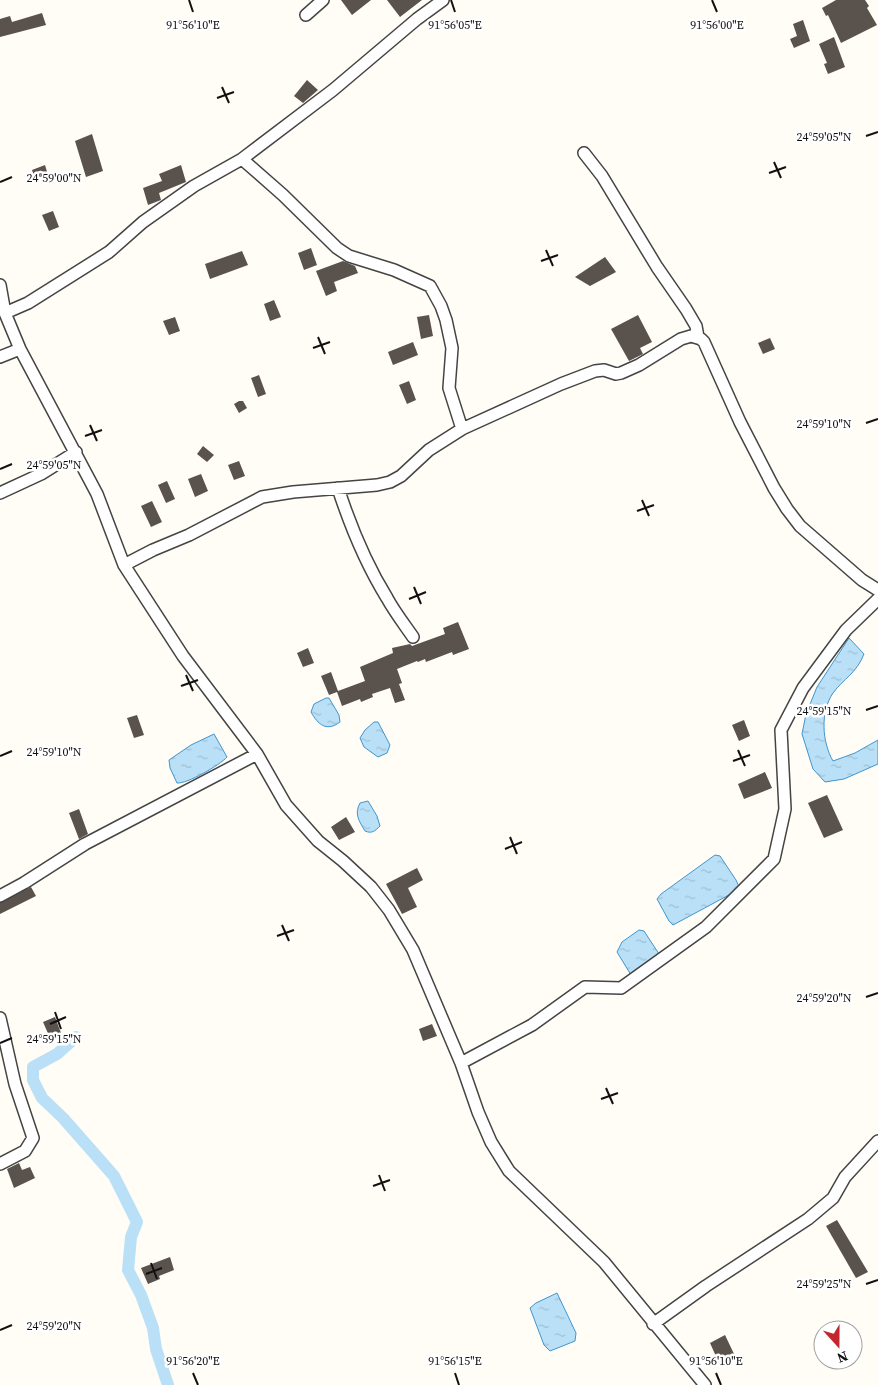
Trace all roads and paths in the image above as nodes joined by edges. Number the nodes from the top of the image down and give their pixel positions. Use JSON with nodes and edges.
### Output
{"nodes":[{"id":1,"x":323,"y":0,"type":"edge"},
{"id":2,"x":443,"y":0,"type":"edge"},
{"id":3,"x":306,"y":15,"type":"dead end"},
{"id":4,"x":584,"y":153,"type":"dead end"},
{"id":5,"x":242,"y":159,"type":"junction"},
{"id":6,"x":0,"y":285,"type":"edge"},
{"id":7,"x":5,"y":313,"type":"junction"},
{"id":8,"x":698,"y":338,"type":"junction"},
{"id":9,"x":20,"y":349,"type":"junction"},
{"id":10,"x":0,"y":357,"type":"edge"},
{"id":11,"x":462,"y":429,"type":"junction"},
{"id":12,"x":76,"y":452,"type":"junction"},
{"id":13,"x":338,"y":488,"type":"junction"},
{"id":14,"x":0,"y":493,"type":"edge"},
{"id":15,"x":124,"y":565,"type":"junction"},
{"id":16,"x":878,"y":590,"type":"edge"},
{"id":17,"x":878,"y":599,"type":"edge"},
{"id":18,"x":412,"y":637,"type":"dead end"},
{"id":19,"x":258,"y":754,"type":"junction"},
{"id":20,"x":0,"y":896,"type":"edge"},
{"id":21,"x":0,"y":1018,"type":"edge"},
{"id":22,"x":461,"y":1063,"type":"junction"},
{"id":23,"x":878,"y":1141,"type":"edge"},
{"id":24,"x":0,"y":1164,"type":"edge"},
{"id":25,"x":654,"y":1324,"type":"junction"},
{"id":26,"x":705,"y":1385,"type":"edge"}],
"edges":[{"from":1,"to":3,"type":"street"},
{"from":2,"to":5,"type":"street"},
{"from":4,"to":8,"type":"street"},
{"from":5,"to":7,"type":"street"},
{"from":5,"to":11,"type":"street"},
{"from":6,"to":7,"type":"street"},
{"from":7,"to":9,"type":"street"},
{"from":8,"to":11,"type":"street"},
{"from":8,"to":16,"type":"street"},
{"from":9,"to":10,"type":"street"},
{"from":9,"to":12,"type":"street"},
{"from":11,"to":13,"type":"street"},
{"from":12,"to":14,"type":"street"},
{"from":12,"to":15,"type":"street"},
{"from":13,"to":15,"type":"street"},
{"from":13,"to":18,"type":"street"},
{"from":15,"to":19,"type":"street"},
{"from":17,"to":22,"type":"street"},
{"from":19,"to":20,"type":"street"},
{"from":19,"to":22,"type":"street"},
{"from":21,"to":24,"type":"street"},
{"from":22,"to":25,"type":"street"},
{"from":23,"to":25,"type":"street"},
{"from":25,"to":26,"type":"street"}]}
